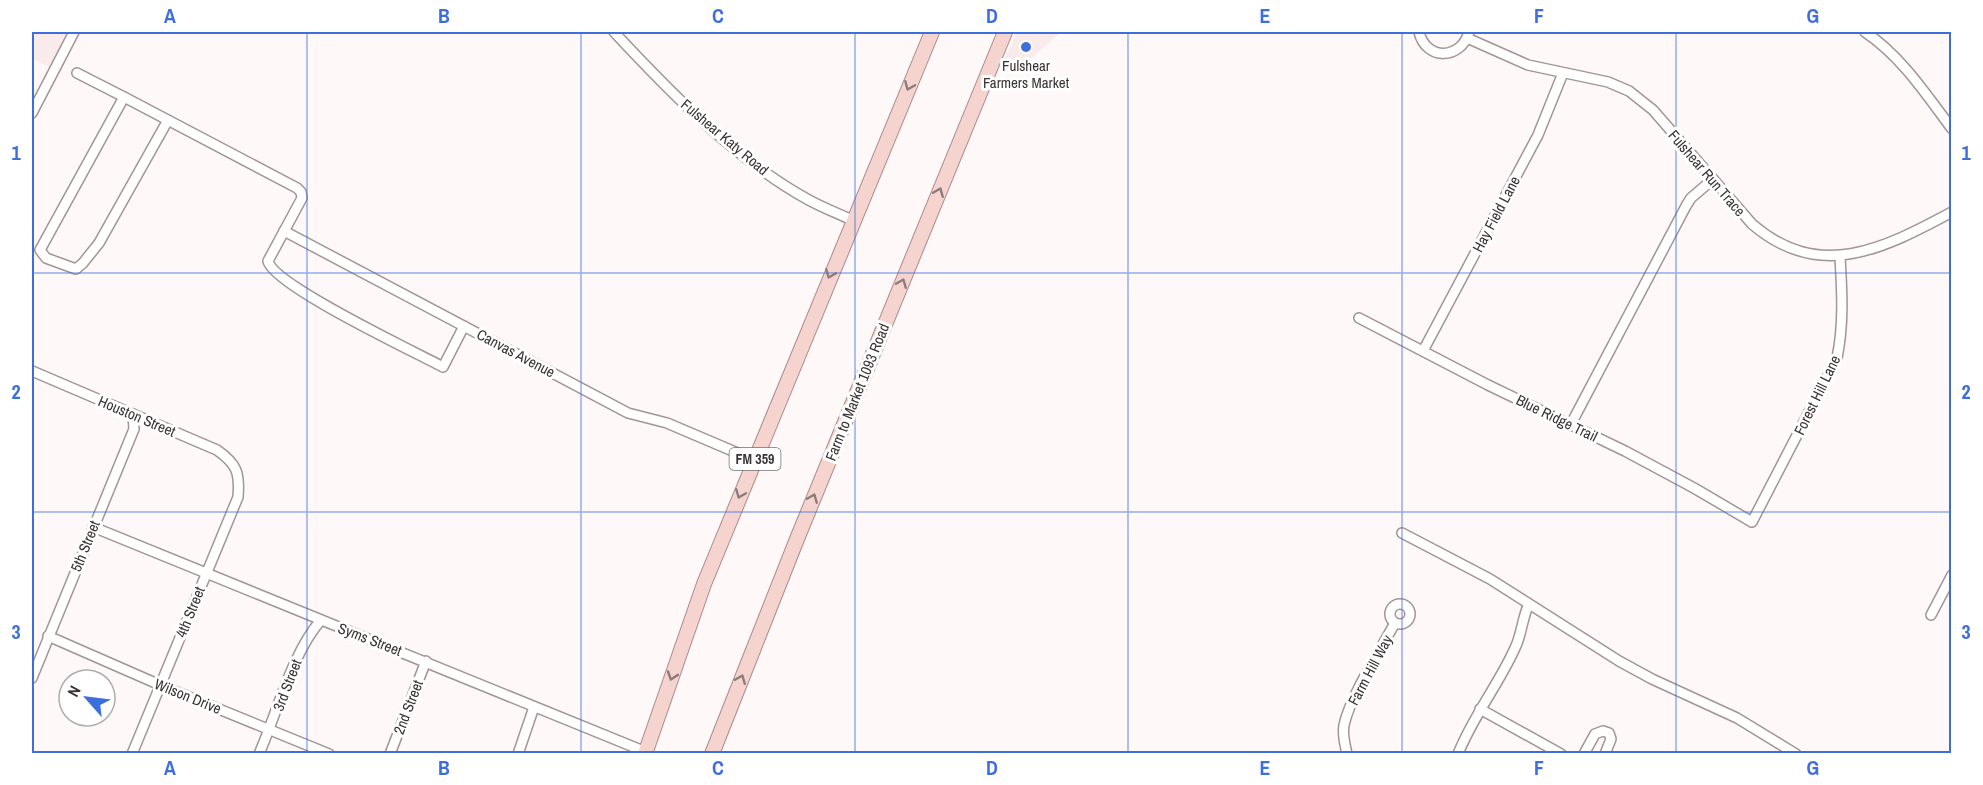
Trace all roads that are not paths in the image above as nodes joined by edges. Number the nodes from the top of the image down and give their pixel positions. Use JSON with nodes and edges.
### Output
{"nodes":[{"id":1,"x":75,"y":32,"type":"edge"},
{"id":2,"x":614,"y":32,"type":"edge"},
{"id":3,"x":932,"y":32,"type":"edge"},
{"id":4,"x":1005,"y":32,"type":"edge"},
{"id":5,"x":1419,"y":32,"type":"edge"},
{"id":6,"x":1865,"y":32,"type":"edge"},
{"id":7,"x":1468,"y":35,"type":"edge"},
{"id":8,"x":77,"y":73,"type":"dead end"},
{"id":9,"x":1563,"y":73,"type":"junction"},
{"id":10,"x":124,"y":97,"type":"junction"},
{"id":11,"x":32,"y":113,"type":"edge"},
{"id":12,"x":168,"y":120,"type":"junction"},
{"id":13,"x":1952,"y":129,"type":"edge"},
{"id":14,"x":1712,"y":180,"type":"junction"},
{"id":15,"x":1952,"y":212,"type":"edge"},
{"id":16,"x":852,"y":220,"type":"junction"},
{"id":17,"x":284,"y":231,"type":"junction"},
{"id":18,"x":1840,"y":257,"type":"junction"},
{"id":19,"x":1359,"y":318,"type":"dead end"},
{"id":20,"x":464,"y":326,"type":"junction"},
{"id":21,"x":1423,"y":351,"type":"junction"},
{"id":22,"x":32,"y":371,"type":"edge"},
{"id":23,"x":133,"y":414,"type":"junction"},
{"id":24,"x":1571,"y":424,"type":"junction"},
{"id":25,"x":754,"y":460,"type":"junction"},
{"id":26,"x":236,"y":469,"type":"joint"},
{"id":27,"x":1752,"y":522,"type":"joint"},
{"id":28,"x":93,"y":527,"type":"junction"},
{"id":29,"x":1402,"y":533,"type":"dead end"},
{"id":30,"x":206,"y":573,"type":"junction"},
{"id":31,"x":1952,"y":575,"type":"edge"},
{"id":32,"x":1530,"y":604,"type":"junction"},
{"id":33,"x":1931,"y":615,"type":"dead end"},
{"id":34,"x":321,"y":620,"type":"junction"},
{"id":35,"x":1395,"y":623,"type":"dead end"},
{"id":36,"x":48,"y":636,"type":"junction"},
{"id":37,"x":426,"y":661,"type":"junction"},
{"id":38,"x":32,"y":678,"type":"edge"},
{"id":39,"x":160,"y":685,"type":"junction"},
{"id":40,"x":534,"y":707,"type":"junction"},
{"id":41,"x":1480,"y":709,"type":"junction"},
{"id":42,"x":270,"y":729,"type":"junction"},
{"id":43,"x":646,"y":752,"type":"edge"},
{"id":44,"x":132,"y":753,"type":"edge"},
{"id":45,"x":259,"y":753,"type":"edge"},
{"id":46,"x":329,"y":753,"type":"edge"},
{"id":47,"x":390,"y":753,"type":"edge"},
{"id":48,"x":518,"y":753,"type":"edge"},
{"id":49,"x":712,"y":753,"type":"edge"},
{"id":50,"x":1347,"y":753,"type":"edge"},
{"id":51,"x":1458,"y":753,"type":"edge"},
{"id":52,"x":1561,"y":753,"type":"edge"},
{"id":53,"x":1584,"y":753,"type":"edge"},
{"id":54,"x":1605,"y":753,"type":"edge"},
{"id":55,"x":1796,"y":753,"type":"edge"}],
"edges":[{"from":1,"to":11,"type":"street"},
{"from":2,"to":16,"type":"street","name":"Fulshear Katy Road"},
{"from":3,"to":16,"type":"main road","number":"FM 359","one_way":true},
{"from":49,"to":4,"type":"main road","name":"Farm to Market 1093 Road","one_way":true},
{"from":5,"to":7,"type":"street"},
{"from":6,"to":13,"type":"street"},
{"from":7,"to":9,"type":"street","name":"Fulshear Run Trace"},
{"from":8,"to":10,"type":"street"},
{"from":9,"to":14,"type":"street","name":"Fulshear Run Trace"},
{"from":9,"to":21,"type":"street","name":"Hay Field Lane"},
{"from":10,"to":12,"type":"street"},
{"from":10,"to":12,"type":"street"},
{"from":12,"to":17,"type":"street"},
{"from":14,"to":18,"type":"street","name":"Fulshear Run Trace"},
{"from":14,"to":24,"type":"street"},
{"from":15,"to":18,"type":"street","name":"Fulshear Run Trace"},
{"from":16,"to":25,"type":"main road","number":"FM 359","one_way":true},
{"from":17,"to":20,"type":"street","name":"Canvas Avenue"},
{"from":17,"to":20,"type":"street"},
{"from":18,"to":27,"type":"street","name":"Forest Hill Lane"},
{"from":19,"to":21,"type":"street","name":"Blue Ridge Trail"},
{"from":20,"to":25,"type":"street","name":"Canvas Avenue"},
{"from":21,"to":24,"type":"street","name":"Blue Ridge Trail"},
{"from":22,"to":23,"type":"street","name":"Houston Street"},
{"from":23,"to":26,"type":"street","name":"Houston Street"},
{"from":23,"to":28,"type":"street","name":"5th Street"},
{"from":24,"to":27,"type":"street","name":"Blue Ridge Trail"},
{"from":25,"to":43,"type":"main road","number":"FM 359","one_way":true},
{"from":26,"to":30,"type":"street","name":"4th Street"},
{"from":28,"to":30,"type":"street","name":"Syms Street"},
{"from":28,"to":36,"type":"street","name":"5th Street"},
{"from":29,"to":32,"type":"street"},
{"from":30,"to":34,"type":"street","name":"Syms Street"},
{"from":30,"to":39,"type":"street","name":"4th Street"},
{"from":31,"to":33,"type":"street"},
{"from":32,"to":41,"type":"street"},
{"from":32,"to":55,"type":"street"},
{"from":34,"to":37,"type":"street","name":"Syms Street"},
{"from":34,"to":42,"type":"street","name":"3rd Street"},
{"from":35,"to":50,"type":"street","name":"Farm Hill Way"},
{"from":36,"to":38,"type":"street","name":"5th Street"},
{"from":36,"to":39,"type":"street","name":"Wilson Drive"},
{"from":37,"to":40,"type":"street","name":"Syms Street"},
{"from":37,"to":47,"type":"street","name":"2nd Street"},
{"from":39,"to":42,"type":"street","name":"Wilson Drive"},
{"from":39,"to":44,"type":"street","name":"4th Street"},
{"from":40,"to":43,"type":"street","name":"Syms Street"},
{"from":40,"to":48,"type":"street"},
{"from":41,"to":51,"type":"street"},
{"from":41,"to":52,"type":"street"},
{"from":42,"to":45,"type":"street","name":"3rd Street"},
{"from":42,"to":46,"type":"street","name":"Wilson Drive"},
{"from":53,"to":54,"type":"street"}]}
